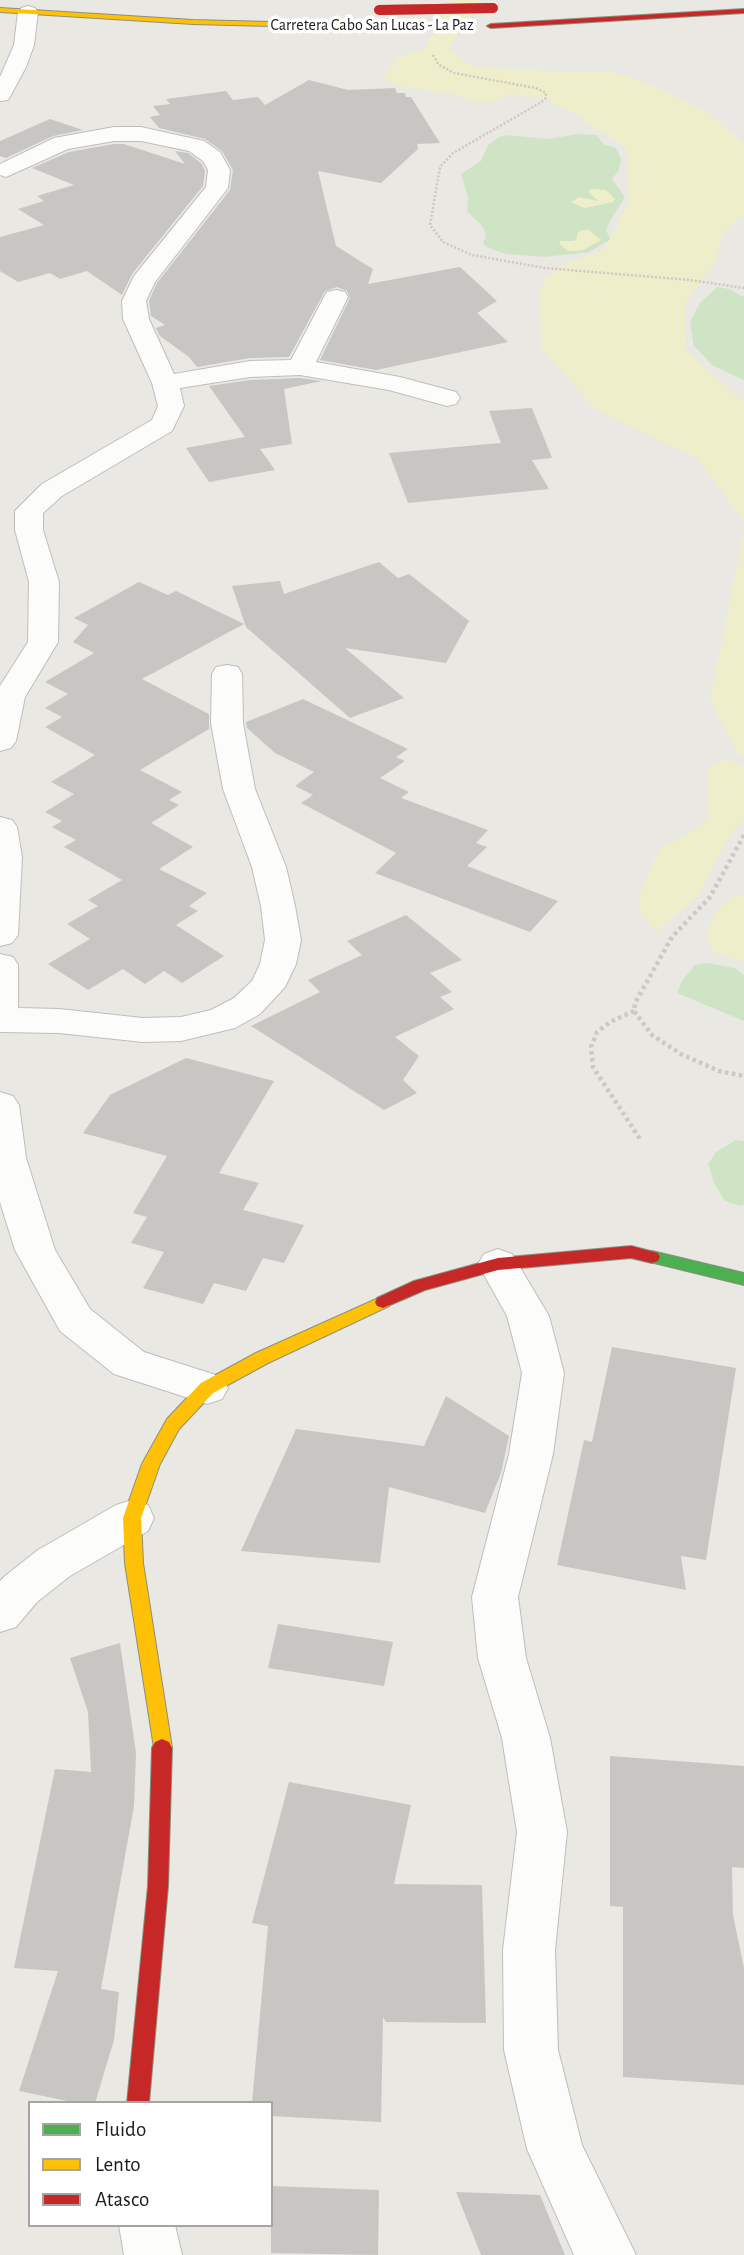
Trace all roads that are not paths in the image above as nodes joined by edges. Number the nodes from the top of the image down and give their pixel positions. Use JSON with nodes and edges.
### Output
{"nodes":[{"id":1,"x":653,"y":0,"type":"edge"},
{"id":2,"x":599,"y":3,"type":"dead end"},
{"id":3,"x":514,"y":7,"type":"dead end"},
{"id":4,"x":0,"y":10,"type":"edge"},
{"id":5,"x":373,"y":10,"type":"dead end"},
{"id":6,"x":28,"y":12,"type":"junction"},
{"id":7,"x":744,"y":12,"type":"edge"},
{"id":8,"x":484,"y":26,"type":"dead end"},
{"id":9,"x":393,"y":27,"type":"dead end"},
{"id":10,"x":0,"y":94,"type":"edge"},
{"id":11,"x":6,"y":170,"type":"dead end"},
{"id":12,"x":336,"y":297,"type":"dead end"},
{"id":13,"x":300,"y":367,"type":"junction"},
{"id":14,"x":165,"y":383,"type":"junction"},
{"id":15,"x":447,"y":398,"type":"dead end"},
{"id":16,"x":227,"y":674,"type":"dead end"},
{"id":17,"x":0,"y":741,"type":"edge"},
{"id":18,"x":0,"y":827,"type":"edge"},
{"id":19,"x":0,"y":935,"type":"edge"},
{"id":20,"x":0,"y":965,"type":"edge"},
{"id":21,"x":0,"y":1008,"type":"edge"},
{"id":22,"x":0,"y":1020,"type":"edge"},
{"id":23,"x":0,"y":1105,"type":"edge"},
{"id":24,"x":498,"y":1264,"type":"junction"},
{"id":25,"x":744,"y":1279,"type":"edge"},
{"id":26,"x":207,"y":1388,"type":"junction"},
{"id":27,"x":132,"y":1518,"type":"junction"},
{"id":28,"x":0,"y":1614,"type":"edge"},
{"id":29,"x":138,"y":2101,"type":"edge"},
{"id":30,"x":147,"y":2227,"type":"edge"},
{"id":31,"x":153,"y":2255,"type":"edge"},
{"id":32,"x":607,"y":2255,"type":"edge"}],
"edges":[{"from":1,"to":2,"type":"main road"},
{"from":3,"to":5,"type":"main road","name":"Carretera Cabo San Lucas - La Paz","bridge":true},
{"from":4,"to":6,"type":"main road","name":"Carretera Cabo San Lucas - La Paz"},
{"from":6,"to":9,"type":"main road","name":"Carretera Cabo San Lucas - La Paz"},
{"from":6,"to":10,"type":"street"},
{"from":7,"to":8,"type":"main road","name":"Carretera Cabo San Lucas - La Paz"},
{"from":11,"to":14,"type":"street"},
{"from":12,"to":13,"type":"street"},
{"from":13,"to":14,"type":"street"},
{"from":13,"to":15,"type":"street"},
{"from":14,"to":17,"type":"street"},
{"from":16,"to":22,"type":"street"},
{"from":18,"to":19,"type":"street"},
{"from":20,"to":21,"type":"street"},
{"from":23,"to":26,"type":"street"},
{"from":24,"to":25,"type":"main road"},
{"from":24,"to":26,"type":"main road"},
{"from":24,"to":32,"type":"street"},
{"from":26,"to":27,"type":"main road"},
{"from":27,"to":28,"type":"street"},
{"from":27,"to":29,"type":"main road"},
{"from":30,"to":31,"type":"street"}]}
